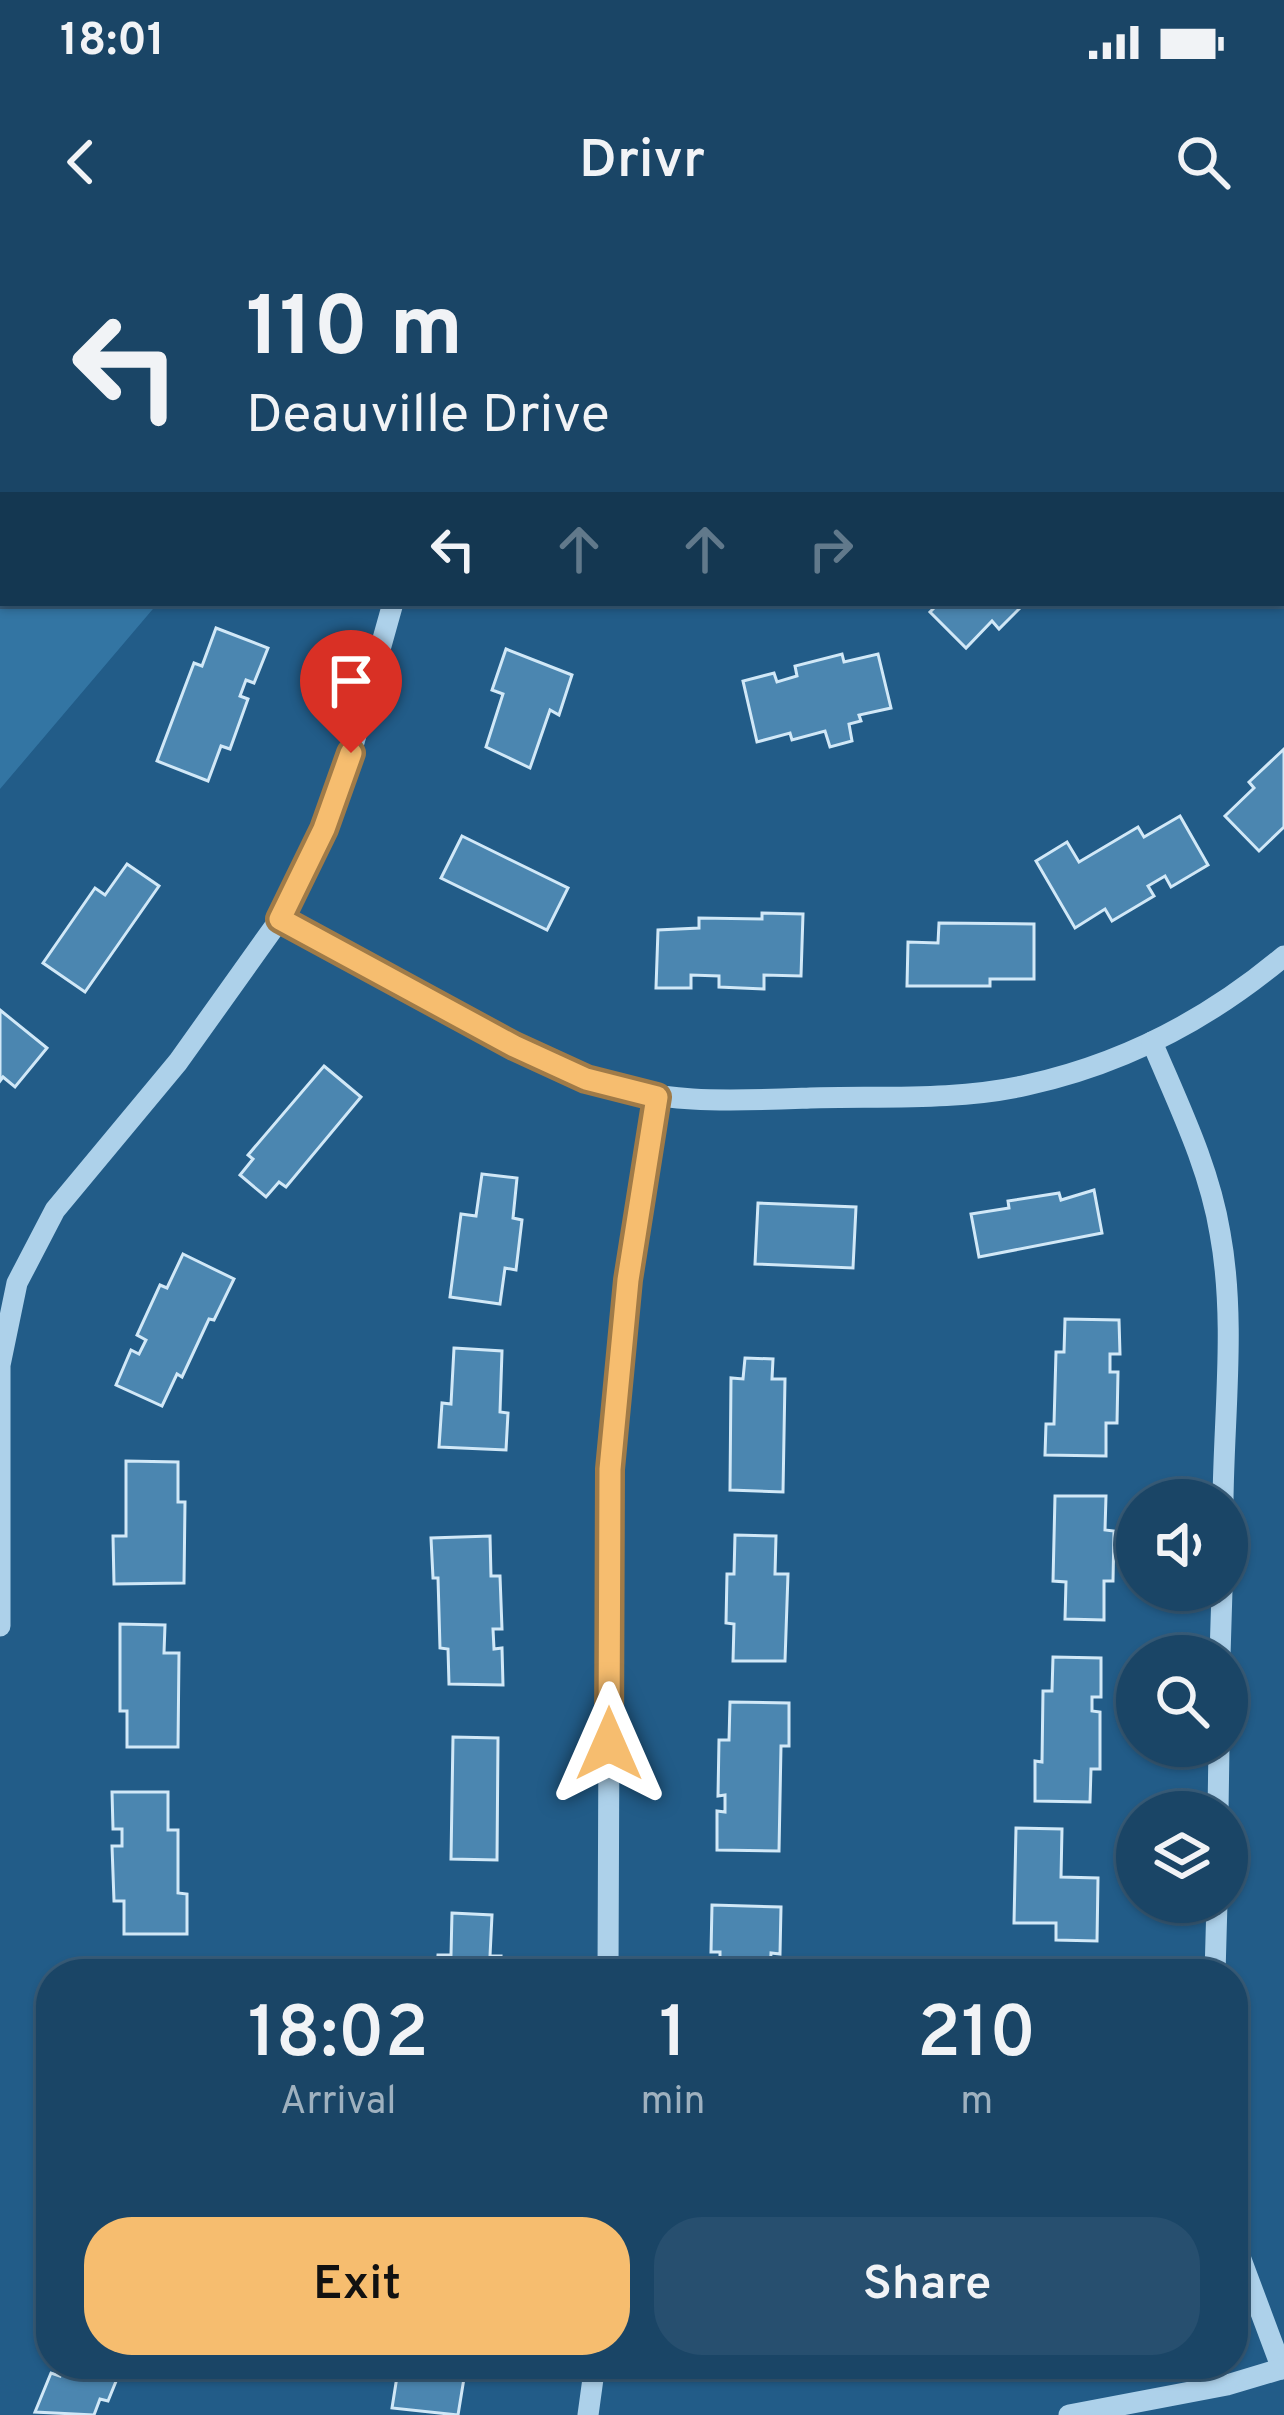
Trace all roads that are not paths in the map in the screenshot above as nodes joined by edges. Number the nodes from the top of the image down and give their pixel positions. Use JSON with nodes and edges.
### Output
{"nodes":[{"id":1,"x":392,"y":606,"type":"edge"},
{"id":2,"x":280,"y":919,"type":"junction"},
{"id":3,"x":1284,"y":956,"type":"edge"},
{"id":4,"x":1152,"y":1042,"type":"junction"},
{"id":5,"x":657,"y":1097,"type":"junction"},
{"id":6,"x":1223,"y":1479,"type":"edge"},
{"id":7,"x":0,"y":1625,"type":"edge"},
{"id":8,"x":1216,"y":1923,"type":"edge"},
{"id":9,"x":608,"y":1959,"type":"edge"},
{"id":10,"x":1215,"y":1959,"type":"edge"},
{"id":11,"x":1248,"y":2277,"type":"edge"},
{"id":12,"x":1283,"y":2368,"type":"edge"},
{"id":13,"x":593,"y":2379,"type":"edge"},
{"id":14,"x":1247,"y":2379,"type":"edge"},
{"id":15,"x":1248,"y":2379,"type":"edge"},
{"id":16,"x":588,"y":2415,"type":"edge"},
{"id":17,"x":1069,"y":2415,"type":"edge"}],
"edges":[{"from":1,"to":2,"type":"street"},
{"from":2,"to":5,"type":"street"},
{"from":2,"to":7,"type":"street"},
{"from":3,"to":4,"type":"street"},
{"from":4,"to":5,"type":"street"},
{"from":4,"to":6,"type":"street"},
{"from":5,"to":9,"type":"street"},
{"from":8,"to":10,"type":"street"},
{"from":11,"to":12,"type":"street"},
{"from":12,"to":15,"type":"street"},
{"from":13,"to":16,"type":"street"},
{"from":14,"to":17,"type":"street"}]}
